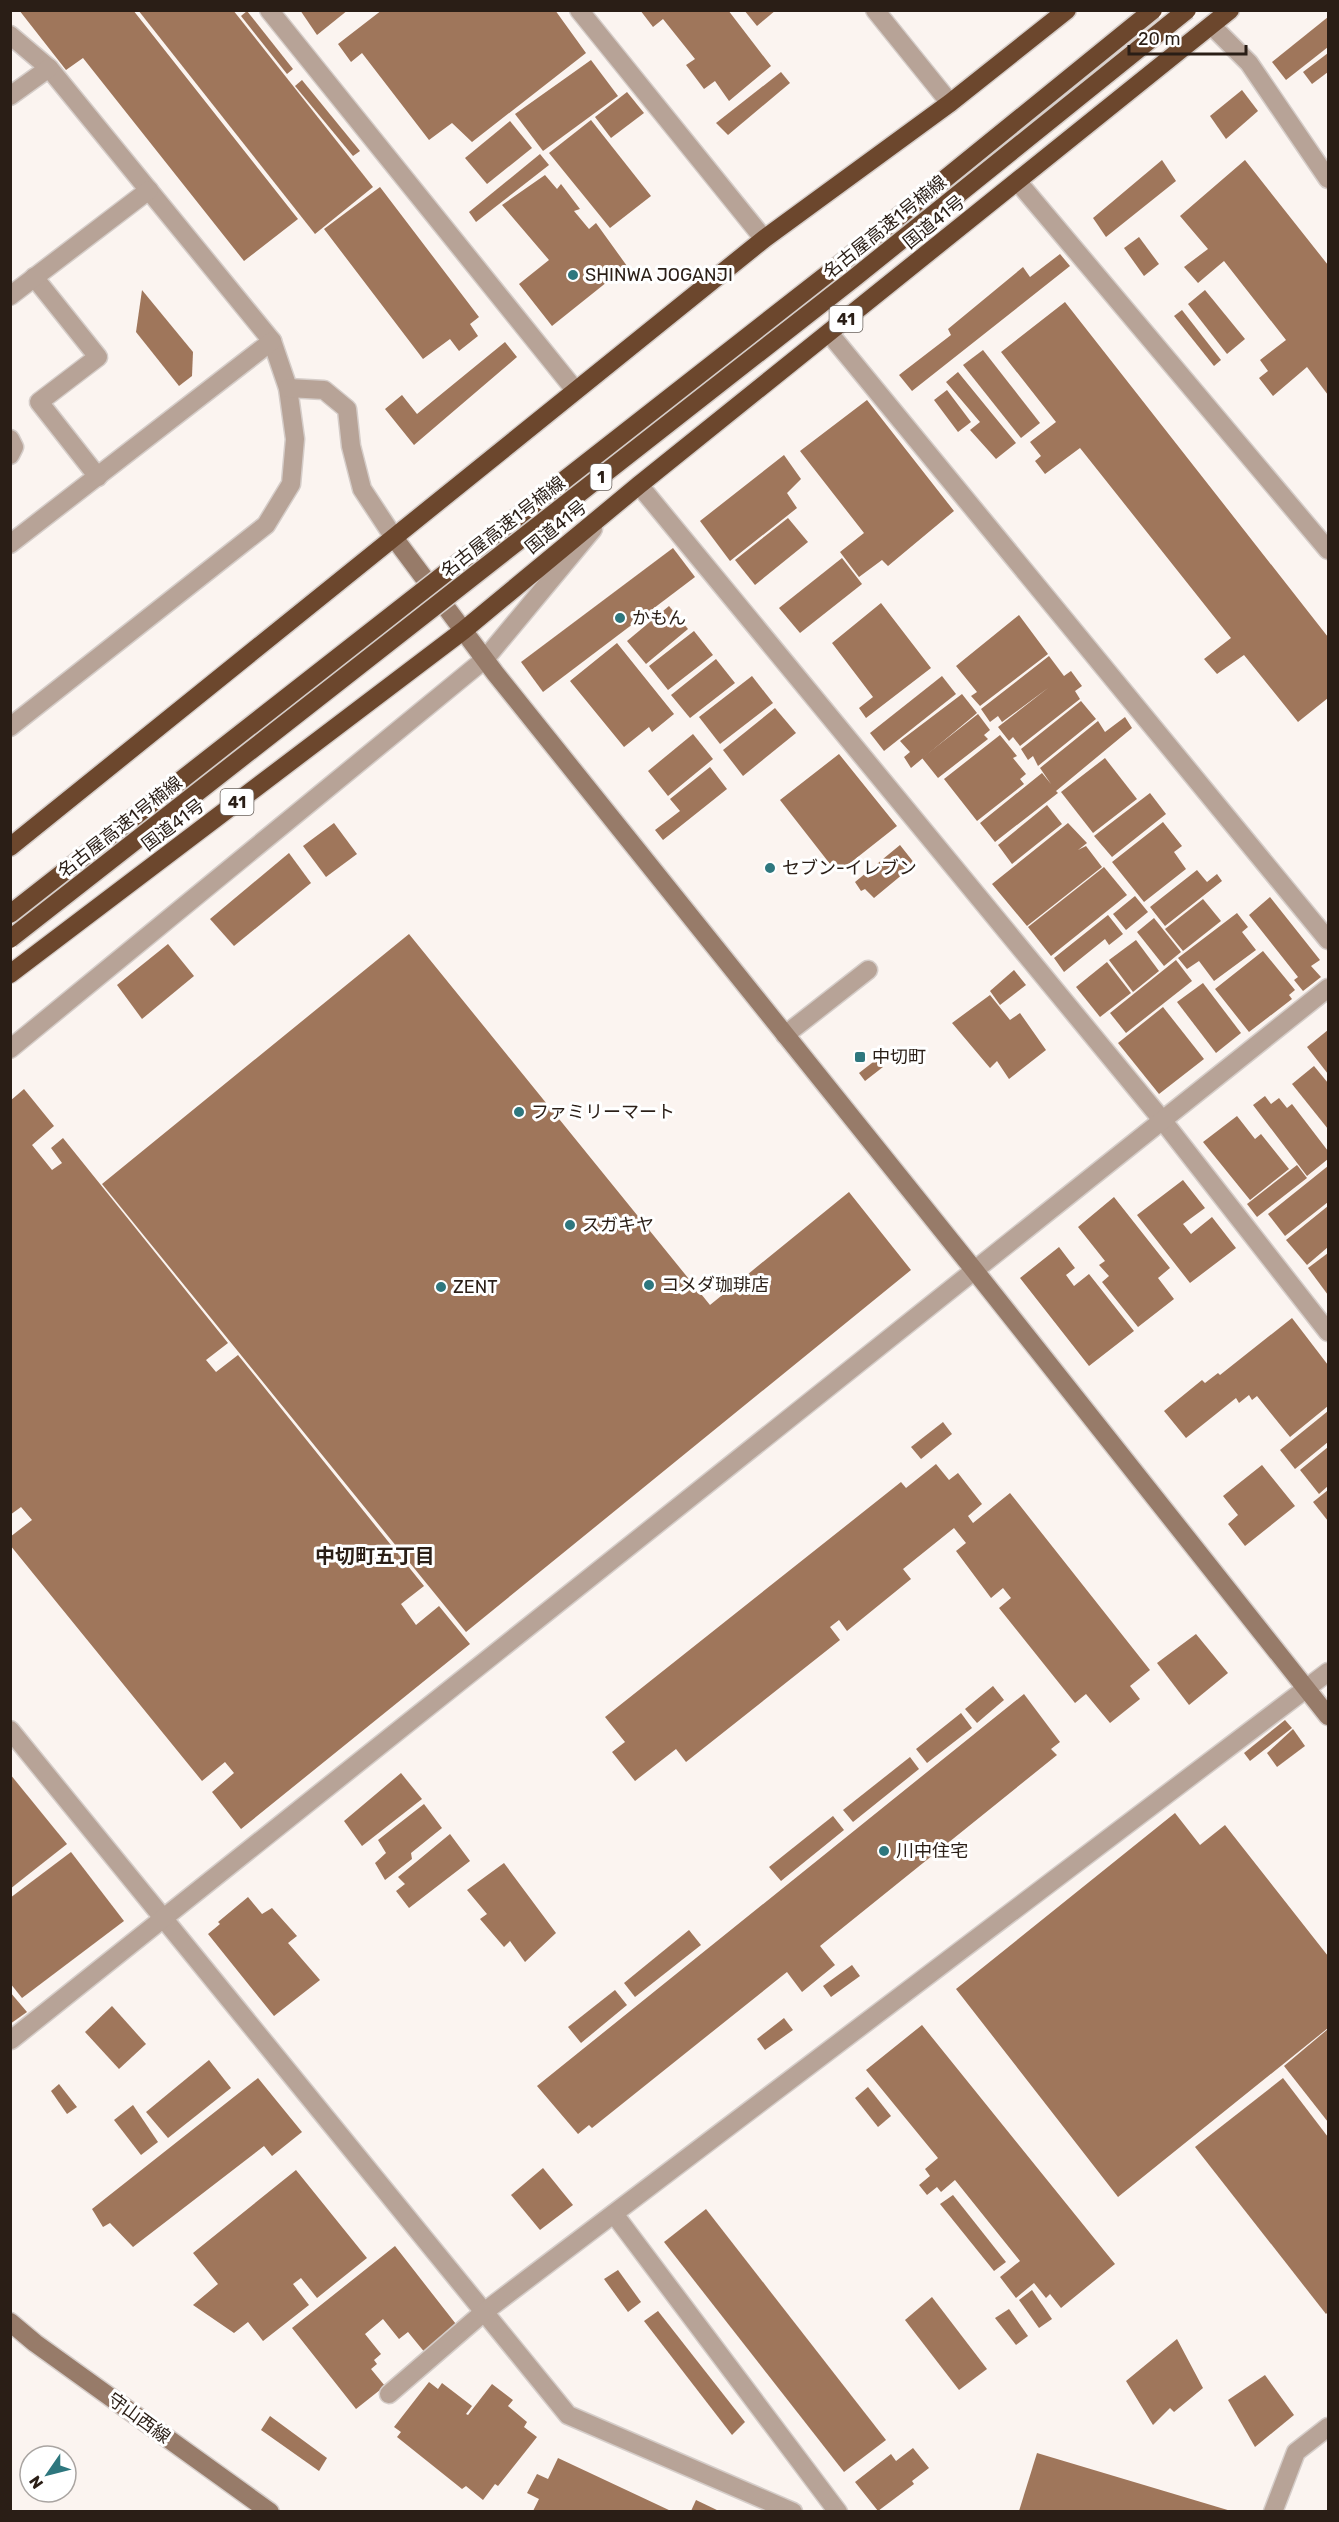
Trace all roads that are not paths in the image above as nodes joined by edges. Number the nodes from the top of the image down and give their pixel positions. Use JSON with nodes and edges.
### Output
{"nodes":[{"id":1,"x":269,"y":10,"type":"edge"},
{"id":2,"x":579,"y":10,"type":"edge"},
{"id":3,"x":875,"y":10,"type":"edge"},
{"id":4,"x":1067,"y":10,"type":"edge"},
{"id":5,"x":1153,"y":10,"type":"edge"},
{"id":6,"x":1187,"y":10,"type":"edge"},
{"id":7,"x":1230,"y":10,"type":"edge"},
{"id":8,"x":1212,"y":26,"type":"junction"},
{"id":9,"x":10,"y":34,"type":"edge"},
{"id":10,"x":49,"y":68,"type":"junction"},
{"id":11,"x":10,"y":96,"type":"edge"},
{"id":12,"x":950,"y":104,"type":"junction"},
{"id":13,"x":1329,"y":179,"type":"edge"},
{"id":14,"x":1018,"y":182,"type":"junction"},
{"id":15,"x":148,"y":190,"type":"junction"},
{"id":16,"x":764,"y":239,"type":"junction"},
{"id":17,"x":19,"y":283,"type":"edge"},
{"id":18,"x":829,"y":333,"type":"junction"},
{"id":19,"x":272,"y":341,"type":"junction"},
{"id":20,"x":288,"y":388,"type":"junction"},
{"id":21,"x":575,"y":390,"type":"junction"},
{"id":22,"x":10,"y":438,"type":"edge"},
{"id":23,"x":10,"y":455,"type":"edge"},
{"id":24,"x":98,"y":477,"type":"junction"},
{"id":25,"x":639,"y":485,"type":"junction"},
{"id":26,"x":607,"y":512,"type":"junction"},
{"id":27,"x":395,"y":539,"type":"junction"},
{"id":28,"x":10,"y":544,"type":"edge"},
{"id":29,"x":1329,"y":550,"type":"edge"},
{"id":30,"x":464,"y":630,"type":"junction"},
{"id":31,"x":485,"y":659,"type":"junction"},
{"id":32,"x":10,"y":728,"type":"edge"},
{"id":33,"x":10,"y":847,"type":"edge"},
{"id":34,"x":10,"y":914,"type":"edge"},
{"id":35,"x":10,"y":939,"type":"edge"},
{"id":36,"x":1329,"y":940,"type":"edge"},
{"id":37,"x":868,"y":970,"type":"dead end"},
{"id":38,"x":10,"y":974,"type":"edge"},
{"id":39,"x":1329,"y":988,"type":"edge"},
{"id":40,"x":785,"y":1035,"type":"junction"},
{"id":41,"x":10,"y":1049,"type":"edge"},
{"id":42,"x":1163,"y":1121,"type":"junction"},
{"id":43,"x":975,"y":1271,"type":"junction"},
{"id":44,"x":1329,"y":1332,"type":"edge"},
{"id":45,"x":1329,"y":1672,"type":"edge"},
{"id":46,"x":1307,"y":1690,"type":"junction"},
{"id":47,"x":1329,"y":1716,"type":"edge"},
{"id":48,"x":10,"y":1730,"type":"edge"},
{"id":49,"x":162,"y":1919,"type":"junction"},
{"id":50,"x":11,"y":2040,"type":"edge"},
{"id":51,"x":614,"y":2214,"type":"junction"},
{"id":52,"x":484,"y":2312,"type":"junction"},
{"id":53,"x":10,"y":2322,"type":"edge"},
{"id":54,"x":389,"y":2394,"type":"dead end"},
{"id":55,"x":1329,"y":2427,"type":"edge"},
{"id":56,"x":270,"y":2511,"type":"edge"},
{"id":57,"x":793,"y":2511,"type":"edge"},
{"id":58,"x":838,"y":2511,"type":"edge"},
{"id":59,"x":1273,"y":2511,"type":"edge"}],
"edges":[{"from":1,"to":21,"type":"street"},
{"from":2,"to":16,"type":"street"},
{"from":3,"to":12,"type":"street"},
{"from":4,"to":12,"type":"highway"},
{"from":5,"to":34,"type":"highway","name":"名古屋高速1号楠線","number":"1","bridge":true},
{"from":6,"to":35,"type":"highway","name":"名古屋高速1号楠線","number":"1","bridge":true},
{"from":7,"to":8,"type":"highway","name":"国道41号","number":"41"},
{"from":8,"to":13,"type":"street"},
{"from":8,"to":14,"type":"highway","name":"国道41号","number":"41"},
{"from":9,"to":10,"type":"street"},
{"from":10,"to":11,"type":"street"},
{"from":10,"to":15,"type":"street"},
{"from":12,"to":16,"type":"highway"},
{"from":14,"to":18,"type":"highway","name":"国道41号","number":"41"},
{"from":14,"to":29,"type":"street"},
{"from":15,"to":17,"type":"street"},
{"from":15,"to":19,"type":"street"},
{"from":16,"to":21,"type":"highway"},
{"from":17,"to":24,"type":"street"},
{"from":18,"to":25,"type":"highway","name":"国道41号","number":"41"},
{"from":18,"to":36,"type":"street"},
{"from":19,"to":20,"type":"street"},
{"from":19,"to":24,"type":"street"},
{"from":20,"to":27,"type":"street"},
{"from":20,"to":32,"type":"street"},
{"from":21,"to":27,"type":"highway"},
{"from":22,"to":23,"type":"street"},
{"from":24,"to":28,"type":"street"},
{"from":25,"to":26,"type":"highway","name":"国道41号","number":"41"},
{"from":25,"to":42,"type":"street"},
{"from":26,"to":30,"type":"highway","name":"国道41号","number":"41"},
{"from":26,"to":31,"type":"street"},
{"from":27,"to":30,"type":"street"},
{"from":27,"to":33,"type":"highway"},
{"from":30,"to":31,"type":"street"},
{"from":30,"to":38,"type":"highway","name":"国道41号","number":"41"},
{"from":31,"to":40,"type":"street"},
{"from":31,"to":41,"type":"street"},
{"from":37,"to":40,"type":"street"},
{"from":39,"to":42,"type":"street"},
{"from":40,"to":43,"type":"street"},
{"from":42,"to":43,"type":"street"},
{"from":42,"to":44,"type":"street"},
{"from":43,"to":46,"type":"street"},
{"from":43,"to":49,"type":"street"},
{"from":45,"to":46,"type":"street"},
{"from":46,"to":47,"type":"street"},
{"from":46,"to":51,"type":"street"},
{"from":48,"to":49,"type":"street"},
{"from":49,"to":50,"type":"street"},
{"from":49,"to":52,"type":"street"},
{"from":51,"to":52,"type":"street"},
{"from":51,"to":58,"type":"street"},
{"from":52,"to":54,"type":"street"},
{"from":52,"to":57,"type":"street"},
{"from":53,"to":56,"type":"street","name":"守山西線"},
{"from":55,"to":59,"type":"street"}]}
